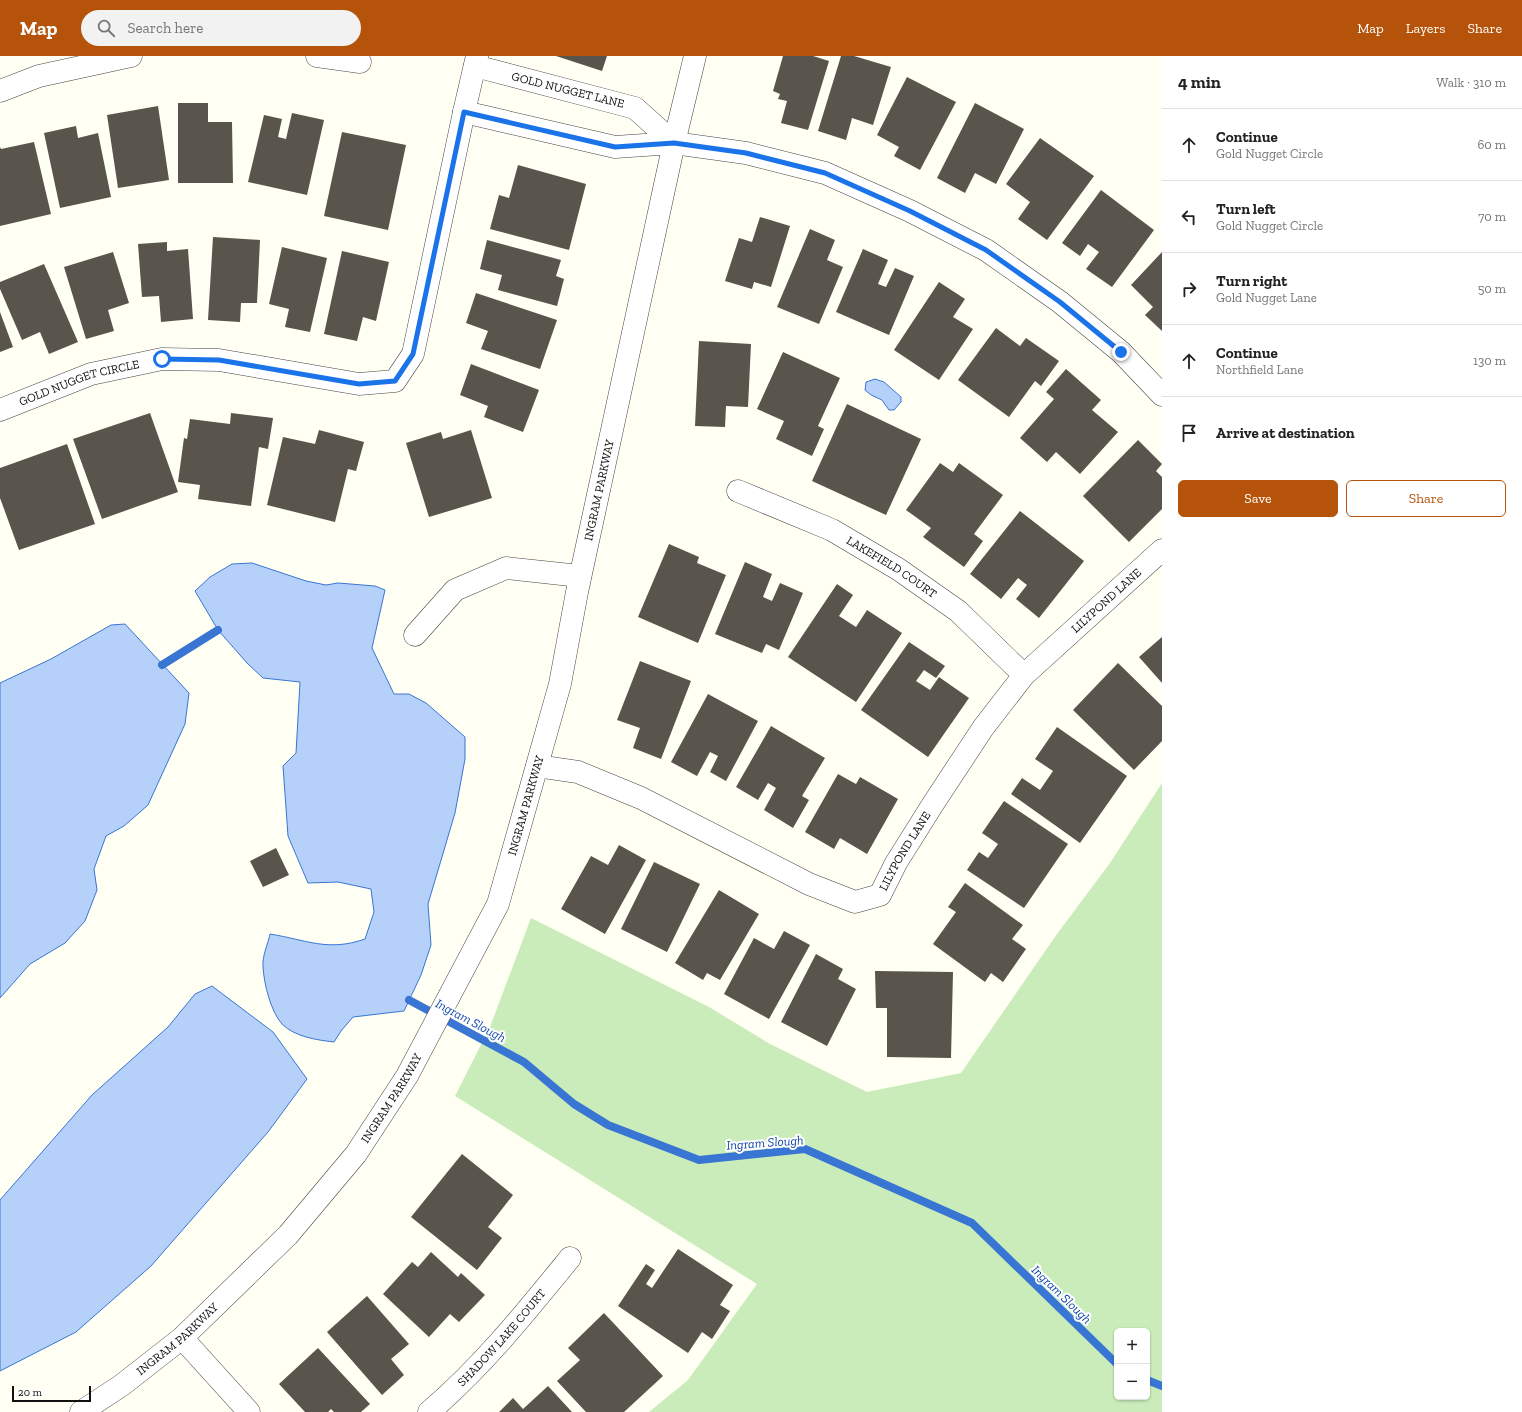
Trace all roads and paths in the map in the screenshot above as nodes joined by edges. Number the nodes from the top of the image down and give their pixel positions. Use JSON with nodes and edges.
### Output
{"nodes":[{"id":1,"x":131,"y":56,"type":"edge"},
{"id":2,"x":317,"y":56,"type":"edge"},
{"id":3,"x":695,"y":56,"type":"edge"},
{"id":4,"x":476,"y":61,"type":"edge"},
{"id":5,"x":360,"y":62,"type":"dead end"},
{"id":6,"x":0,"y":91,"type":"edge"},
{"id":7,"x":464,"y":112,"type":"junction"},
{"id":8,"x":674,"y":143,"type":"junction"},
{"id":9,"x":1162,"y":396,"type":"edge"},
{"id":10,"x":0,"y":410,"type":"edge"},
{"id":11,"x":738,"y":491,"type":"dead end"},
{"id":12,"x":1162,"y":550,"type":"edge"},
{"id":13,"x":580,"y":576,"type":"junction"},
{"id":14,"x":416,"y":636,"type":"dead end"},
{"id":15,"x":1024,"y":675,"type":"junction"},
{"id":16,"x":538,"y":766,"type":"junction"},
{"id":17,"x":570,"y":1258,"type":"dead end"},
{"id":18,"x":182,"y":1338,"type":"junction"},
{"id":19,"x":81,"y":1412,"type":"edge"},
{"id":20,"x":249,"y":1412,"type":"edge"},
{"id":21,"x":429,"y":1412,"type":"edge"}],
"edges":[{"from":1,"to":6,"type":"street"},
{"from":2,"to":5,"type":"street"},
{"from":3,"to":8,"type":"street","name":"INGRAM PARKWAY"},
{"from":4,"to":7,"type":"street","name":"GOLD NUGGET CIRCLE"},
{"from":4,"to":8,"type":"street","name":"GOLD NUGGET LANE"},
{"from":7,"to":8,"type":"street"},
{"from":7,"to":10,"type":"street","name":"GOLD NUGGET CIRCLE"},
{"from":8,"to":9,"type":"street"},
{"from":8,"to":13,"type":"street","name":"INGRAM PARKWAY"},
{"from":11,"to":15,"type":"street","name":"LAKEFIELD COURT"},
{"from":12,"to":15,"type":"street","name":"LILYPOND LANE"},
{"from":13,"to":14,"type":"street"},
{"from":13,"to":16,"type":"street","name":"INGRAM PARKWAY"},
{"from":15,"to":16,"type":"street","name":"LILYPOND LANE"},
{"from":16,"to":18,"type":"street","name":"INGRAM PARKWAY"},
{"from":17,"to":21,"type":"street","name":"SHADOW LAKE COURT"},
{"from":18,"to":19,"type":"street","name":"INGRAM PARKWAY"},
{"from":18,"to":20,"type":"street"}]}
